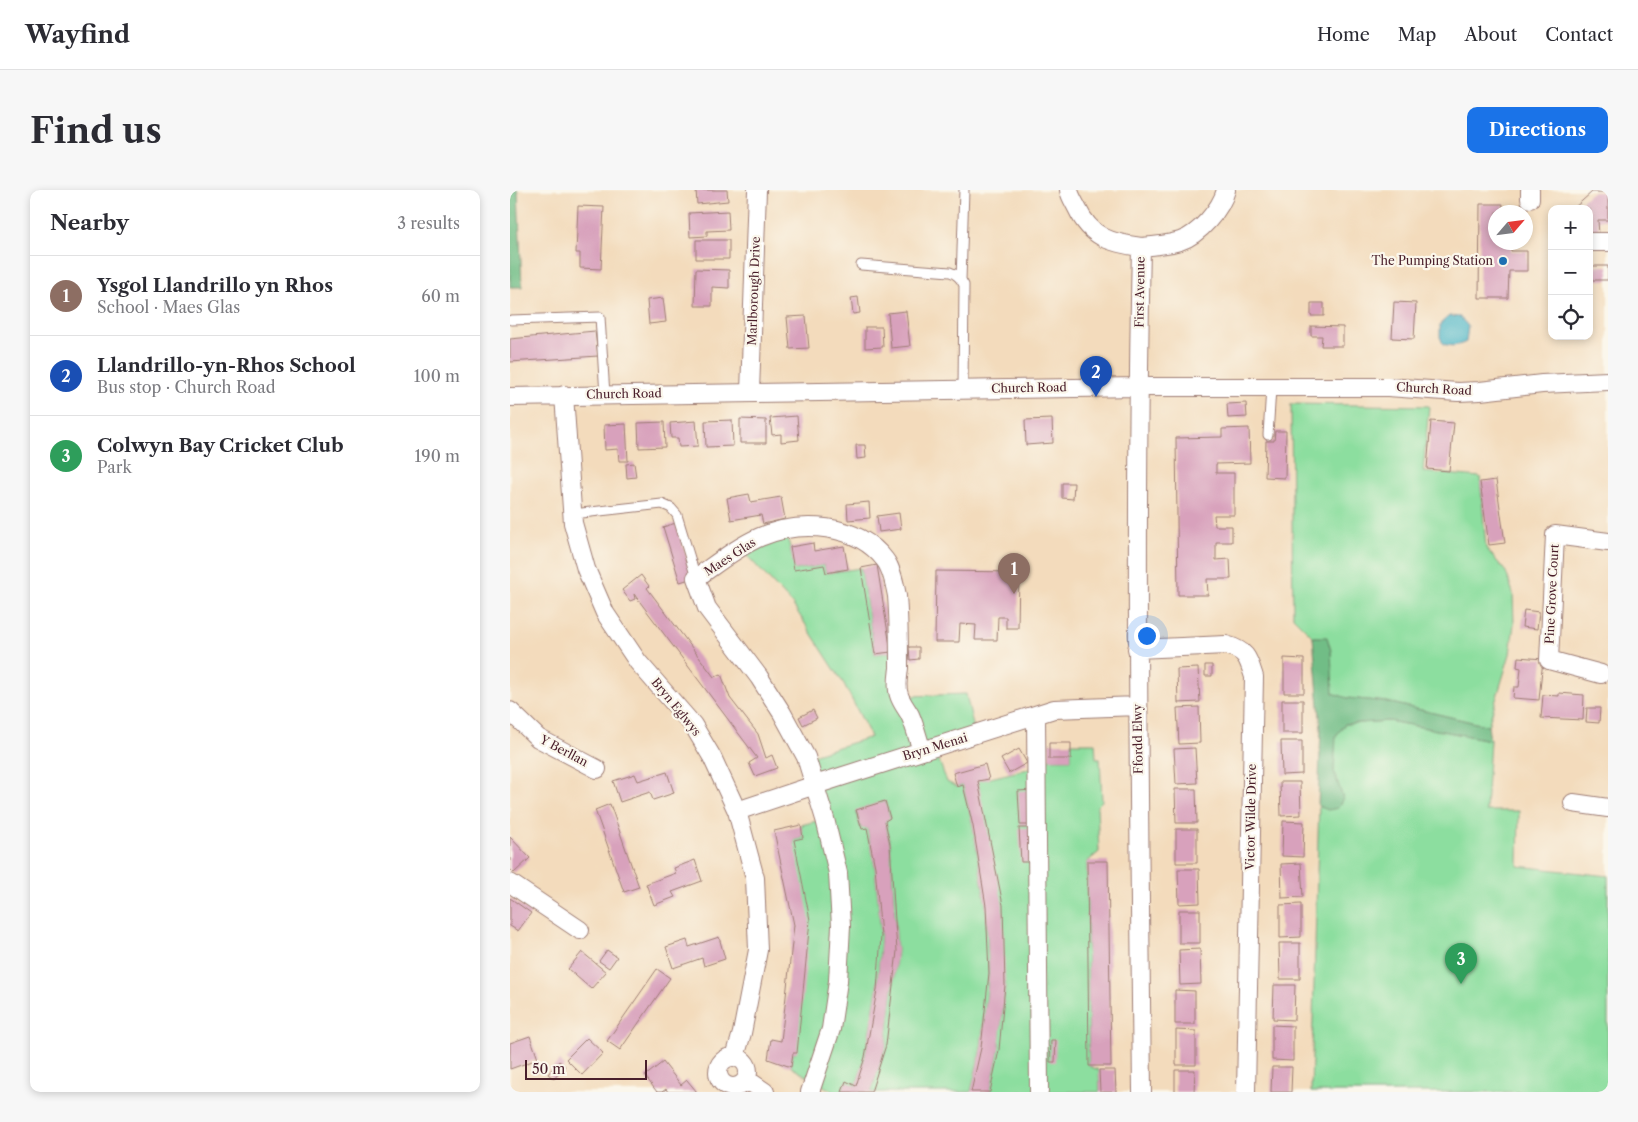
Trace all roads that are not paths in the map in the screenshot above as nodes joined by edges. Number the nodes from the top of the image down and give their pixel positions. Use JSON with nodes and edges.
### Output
{"nodes":[{"id":1,"x":757,"y":190,"type":"edge"},
{"id":2,"x":964,"y":190,"type":"edge"},
{"id":3,"x":1069,"y":190,"type":"edge"},
{"id":4,"x":1226,"y":190,"type":"edge"},
{"id":5,"x":1593,"y":242,"type":"edge"},
{"id":6,"x":1608,"y":242,"type":"edge"},
{"id":7,"x":1141,"y":247,"type":"junction"},
{"id":8,"x":861,"y":265,"type":"dead end"},
{"id":9,"x":961,"y":280,"type":"junction"},
{"id":10,"x":512,"y":320,"type":"dead end"},
{"id":11,"x":1608,"y":381,"type":"edge"},
{"id":12,"x":1138,"y":387,"type":"junction"},
{"id":13,"x":1271,"y":388,"type":"junction"},
{"id":14,"x":963,"y":389,"type":"junction"},
{"id":15,"x":750,"y":392,"type":"junction"},
{"id":16,"x":564,"y":395,"type":"junction"},
{"id":17,"x":605,"y":395,"type":"junction"},
{"id":18,"x":510,"y":397,"type":"edge"},
{"id":19,"x":1268,"y":435,"type":"dead end"},
{"id":20,"x":573,"y":514,"type":"junction"},
{"id":21,"x":1608,"y":542,"type":"edge"},
{"id":22,"x":696,"y":578,"type":"junction"},
{"id":23,"x":1137,"y":648,"type":"junction"},
{"id":24,"x":1601,"y":674,"type":"dead end"},
{"id":25,"x":1138,"y":706,"type":"junction"},
{"id":26,"x":510,"y":711,"type":"edge"},
{"id":27,"x":1036,"y":715,"type":"junction"},
{"id":28,"x":922,"y":751,"type":"junction"},
{"id":29,"x":597,"y":769,"type":"dead end"},
{"id":30,"x":815,"y":784,"type":"junction"},
{"id":31,"x":1573,"y":802,"type":"dead end"},
{"id":32,"x":1608,"y":808,"type":"edge"},
{"id":33,"x":737,"y":811,"type":"junction"},
{"id":34,"x":510,"y":883,"type":"edge"},
{"id":35,"x":580,"y":930,"type":"dead end"},
{"id":36,"x":735,"y":1057,"type":"junction"},
{"id":37,"x":746,"y":1079,"type":"junction"},
{"id":38,"x":765,"y":1092,"type":"edge"},
{"id":39,"x":810,"y":1092,"type":"edge"},
{"id":40,"x":1039,"y":1092,"type":"edge"},
{"id":41,"x":1142,"y":1092,"type":"edge"},
{"id":42,"x":1246,"y":1092,"type":"edge"}],
"edges":[{"from":1,"to":15,"type":"street","name":"Marlborough Drive"},
{"from":2,"to":9,"type":"lane"},
{"from":3,"to":7,"type":"street"},
{"from":4,"to":7,"type":"street","name":"First Avenue"},
{"from":5,"to":6,"type":"street"},
{"from":7,"to":12,"type":"street","name":"First Avenue"},
{"from":8,"to":9,"type":"lane"},
{"from":9,"to":14,"type":"lane"},
{"from":10,"to":17,"type":"lane"},
{"from":11,"to":13,"type":"street","name":"Church Road"},
{"from":12,"to":13,"type":"street","name":"Church Road"},
{"from":12,"to":14,"type":"street","name":"Church Road"},
{"from":12,"to":23,"type":"street","name":"Ffordd Elwy"},
{"from":13,"to":19,"type":"lane"},
{"from":14,"to":15,"type":"street","name":"Church Road"},
{"from":15,"to":17,"type":"street","name":"Church Road"},
{"from":16,"to":17,"type":"street","name":"Church Road"},
{"from":16,"to":18,"type":"street","name":"Church Road"},
{"from":16,"to":20,"type":"street","name":"Bryn Eglwys"},
{"from":20,"to":22,"type":"lane"},
{"from":20,"to":33,"type":"street","name":"Bryn Eglwys"},
{"from":21,"to":24,"type":"street","name":"Pine Grove Court"},
{"from":22,"to":28,"type":"street","name":"Maes Glas"},
{"from":22,"to":30,"type":"street","name":"Maes Glas"},
{"from":23,"to":25,"type":"street","name":"Ffordd Elwy"},
{"from":23,"to":42,"type":"street","name":"Victor Wilde Drive"},
{"from":25,"to":27,"type":"street","name":"Bryn Menai"},
{"from":25,"to":41,"type":"street","name":"Ffordd Elwy"},
{"from":26,"to":29,"type":"street","name":"Y Berllan"},
{"from":27,"to":28,"type":"street","name":"Bryn Menai"},
{"from":27,"to":40,"type":"street"},
{"from":28,"to":30,"type":"street","name":"Bryn Menai"},
{"from":30,"to":33,"type":"street","name":"Bryn Menai"},
{"from":30,"to":39,"type":"street","name":"Maes Glas"},
{"from":31,"to":32,"type":"street"},
{"from":33,"to":36,"type":"street","name":"Bryn Eglwys"},
{"from":34,"to":35,"type":"street"},
{"from":36,"to":37,"type":"street"},
{"from":36,"to":37,"type":"street"},
{"from":37,"to":38,"type":"street"}]}
